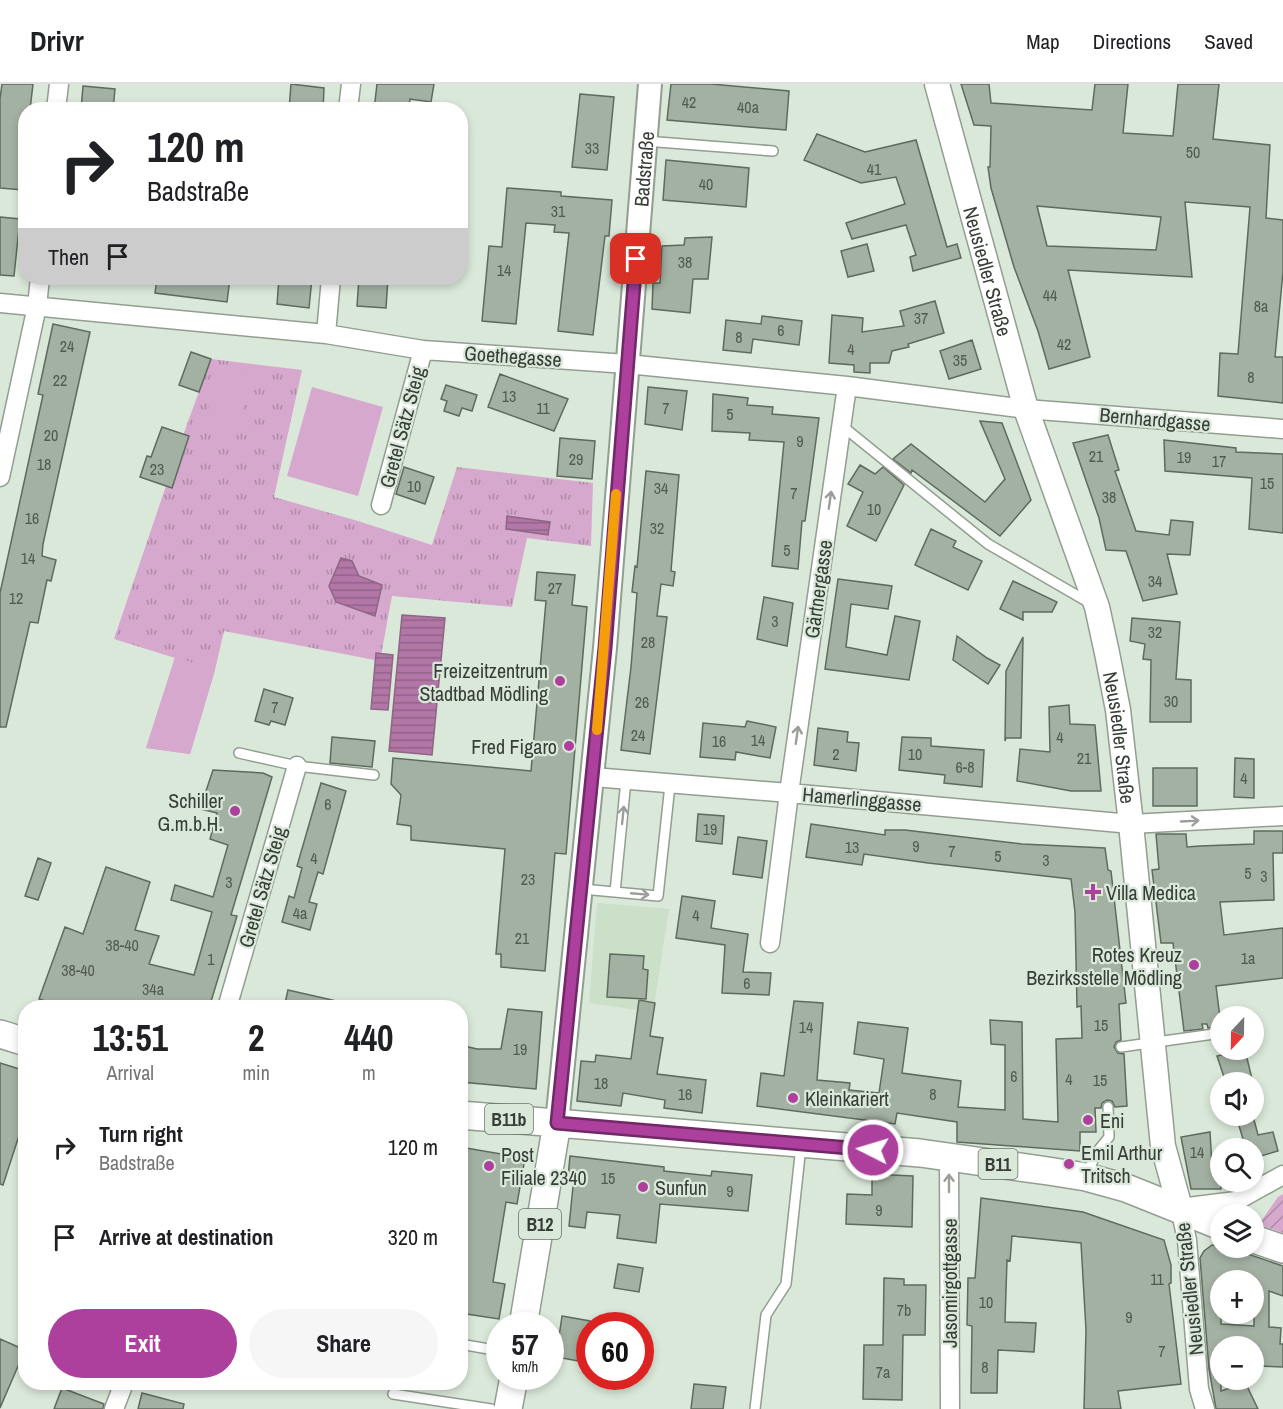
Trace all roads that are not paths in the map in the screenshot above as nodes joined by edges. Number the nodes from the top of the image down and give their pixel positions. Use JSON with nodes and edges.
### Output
{"nodes":[{"id":1,"x":59,"y":84,"type":"edge"},
{"id":2,"x":351,"y":84,"type":"edge"},
{"id":3,"x":650,"y":84,"type":"edge"},
{"id":4,"x":937,"y":84,"type":"edge"},
{"id":5,"x":58,"y":102,"type":"edge"},
{"id":6,"x":349,"y":102,"type":"edge"},
{"id":7,"x":645,"y":141,"type":"junction"},
{"id":8,"x":773,"y":151,"type":"dead end"},
{"id":9,"x":39,"y":285,"type":"edge"},
{"id":10,"x":330,"y":285,"type":"edge"},
{"id":11,"x":0,"y":303,"type":"edge"},
{"id":12,"x":37,"y":306,"type":"junction"},
{"id":13,"x":326,"y":334,"type":"junction"},
{"id":14,"x":423,"y":350,"type":"junction"},
{"id":15,"x":627,"y":364,"type":"junction"},
{"id":16,"x":847,"y":386,"type":"junction"},
{"id":17,"x":1026,"y":409,"type":"junction"},
{"id":18,"x":841,"y":425,"type":"junction"},
{"id":19,"x":1283,"y":429,"type":"edge"},
{"id":20,"x":0,"y":477,"type":"edge"},
{"id":21,"x":381,"y":505,"type":"dead end"},
{"id":22,"x":1097,"y":608,"type":"junction"},
{"id":23,"x":239,"y":753,"type":"dead end"},
{"id":24,"x":297,"y":766,"type":"junction"},
{"id":25,"x":374,"y":775,"type":"dead end"},
{"id":26,"x":593,"y":777,"type":"junction"},
{"id":27,"x":626,"y":780,"type":"junction"},
{"id":28,"x":670,"y":784,"type":"junction"},
{"id":29,"x":789,"y":793,"type":"junction"},
{"id":30,"x":1283,"y":816,"type":"edge"},
{"id":31,"x":1131,"y":824,"type":"junction"},
{"id":32,"x":582,"y":889,"type":"junction"},
{"id":33,"x":615,"y":892,"type":"junction"},
{"id":34,"x":770,"y":943,"type":"dead end"},
{"id":35,"x":229,"y":1000,"type":"edge"},
{"id":36,"x":0,"y":1034,"type":"edge"},
{"id":37,"x":1210,"y":1035,"type":"edge"},
{"id":38,"x":18,"y":1040,"type":"edge"},
{"id":39,"x":1152,"y":1041,"type":"junction"},
{"id":40,"x":1121,"y":1047,"type":"dead end"},
{"id":41,"x":1108,"y":1107,"type":"dead end"},
{"id":42,"x":468,"y":1116,"type":"edge"},
{"id":43,"x":557,"y":1123,"type":"junction"},
{"id":44,"x":801,"y":1144,"type":"junction"},
{"id":45,"x":949,"y":1157,"type":"junction"},
{"id":46,"x":1091,"y":1165,"type":"junction"},
{"id":47,"x":1283,"y":1175,"type":"edge"},
{"id":48,"x":1180,"y":1208,"type":"junction"},
{"id":49,"x":1210,"y":1221,"type":"edge"},
{"id":50,"x":1264,"y":1242,"type":"edge"},
{"id":51,"x":1283,"y":1249,"type":"edge"},
{"id":52,"x":524,"y":1312,"type":"edge"},
{"id":53,"x":468,"y":1345,"type":"edge"},
{"id":54,"x":486,"y":1349,"type":"edge"},
{"id":55,"x":121,"y":1390,"type":"edge"},
{"id":56,"x":512,"y":1390,"type":"edge"},
{"id":57,"x":393,"y":1394,"type":"dead end"},
{"id":58,"x":114,"y":1409,"type":"edge"},
{"id":59,"x":491,"y":1409,"type":"edge"},
{"id":60,"x":508,"y":1409,"type":"edge"},
{"id":61,"x":755,"y":1409,"type":"edge"},
{"id":62,"x":950,"y":1409,"type":"edge"},
{"id":63,"x":1205,"y":1409,"type":"edge"}],
"edges":[{"from":1,"to":5,"type":"street"},
{"from":2,"to":6,"type":"street"},
{"from":3,"to":7,"type":"street","name":"Badstraße"},
{"from":4,"to":17,"type":"main road","name":"Neusiedler Straße"},
{"from":7,"to":8,"type":"lane"},
{"from":7,"to":15,"type":"street","name":"Badstraße"},
{"from":9,"to":12,"type":"street"},
{"from":10,"to":13,"type":"street"},
{"from":11,"to":12,"type":"street","name":"Goethegasse"},
{"from":12,"to":13,"type":"street","name":"Goethegasse"},
{"from":12,"to":20,"type":"street"},
{"from":13,"to":14,"type":"street","name":"Goethegasse"},
{"from":14,"to":15,"type":"street","name":"Goethegasse"},
{"from":14,"to":21,"type":"street","name":"Gretel Sätz Steig"},
{"from":15,"to":16,"type":"street","name":"Goethegasse"},
{"from":15,"to":26,"type":"street","name":"Badstraße"},
{"from":16,"to":17,"type":"street","name":"Goethegasse"},
{"from":16,"to":18,"type":"street","name":"Gärtnergasse"},
{"from":17,"to":19,"type":"street","name":"Bernhardgasse"},
{"from":17,"to":22,"type":"main road","name":"Neusiedler Straße"},
{"from":18,"to":22,"type":"lane"},
{"from":29,"to":18,"type":"street","name":"Gärtnergasse","one_way":true},
{"from":22,"to":31,"type":"main road","name":"Neusiedler Straße"},
{"from":23,"to":24,"type":"lane"},
{"from":24,"to":25,"type":"lane"},
{"from":24,"to":35,"type":"street","name":"Gretel Sätz Steig"},
{"from":26,"to":27,"type":"street","name":"Hamerlinggasse"},
{"from":26,"to":32,"type":"street","name":"Badstraße"},
{"from":27,"to":28,"type":"street","name":"Hamerlinggasse"},
{"from":33,"to":27,"type":"lane","one_way":true},
{"from":28,"to":29,"type":"street","name":"Hamerlinggasse"},
{"from":33,"to":28,"type":"lane","one_way":true},
{"from":29,"to":31,"type":"street","name":"Hamerlinggasse"},
{"from":29,"to":34,"type":"street","name":"Gärtnergasse"},
{"from":31,"to":30,"type":"street","name":"Hamerlinggasse","one_way":true},
{"from":31,"to":39,"type":"main road","name":"Neusiedler Straße"},
{"from":32,"to":33,"type":"lane"},
{"from":32,"to":43,"type":"street","name":"Badstraße"},
{"from":36,"to":38,"type":"main road"},
{"from":37,"to":39,"type":"lane"},
{"from":39,"to":40,"type":"lane"},
{"from":39,"to":48,"type":"main road","name":"Neusiedler Straße"},
{"from":41,"to":46,"type":"lane"},
{"from":42,"to":43,"type":"main road","number":"B11b"},
{"from":43,"to":44,"type":"main road","number":"B11"},
{"from":43,"to":52,"type":"main road","name":"Badstraße","number":"B12"},
{"from":44,"to":45,"type":"main road","number":"B11"},
{"from":44,"to":61,"type":"lane"},
{"from":45,"to":46,"type":"main road","number":"B11"},
{"from":62,"to":45,"type":"street","name":"Jasomirgottgasse","one_way":true},
{"from":46,"to":48,"type":"main road","number":"B11"},
{"from":47,"to":48,"type":"street"},
{"from":48,"to":49,"type":"main road","number":"B11"},
{"from":48,"to":63,"type":"street","name":"Neusiedler Straße"},
{"from":50,"to":51,"type":"main road"},
{"from":53,"to":54,"type":"lane"},
{"from":55,"to":58,"type":"street"},
{"from":56,"to":60,"type":"main road"},
{"from":57,"to":59,"type":"lane"}]}
